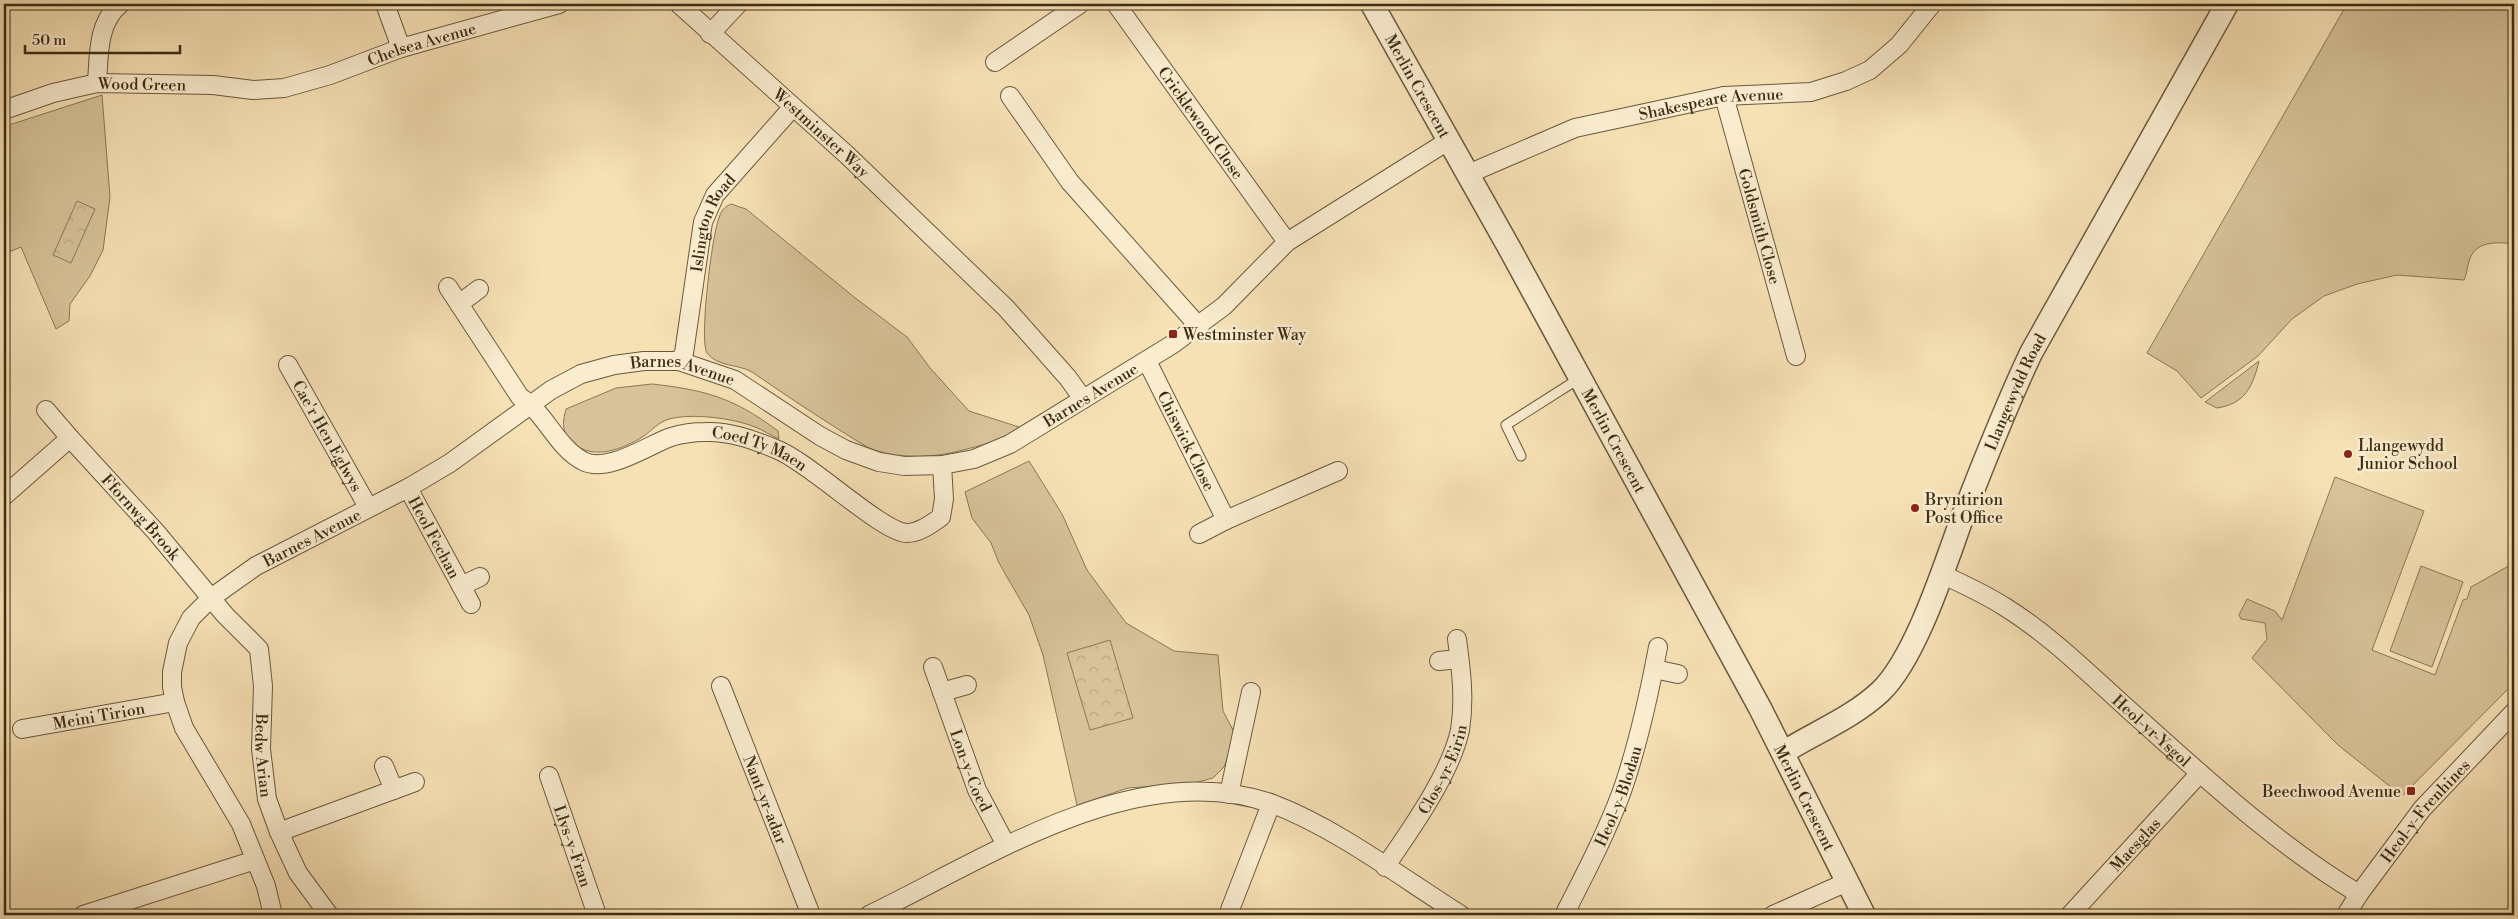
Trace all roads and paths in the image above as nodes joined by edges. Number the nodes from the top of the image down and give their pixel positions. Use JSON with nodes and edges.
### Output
{"nodes":[{"id":1,"x":120,"y":4,"type":"edge"},
{"id":2,"x":385,"y":4,"type":"edge"},
{"id":3,"x":559,"y":4,"type":"edge"},
{"id":4,"x":679,"y":4,"type":"edge"},
{"id":5,"x":738,"y":4,"type":"edge"},
{"id":6,"x":1080,"y":4,"type":"edge"},
{"id":7,"x":1116,"y":4,"type":"edge"},
{"id":8,"x":1372,"y":4,"type":"edge"},
{"id":9,"x":1932,"y":4,"type":"edge"},
{"id":10,"x":2228,"y":4,"type":"edge"},
{"id":11,"x":710,"y":34,"type":"junction"},
{"id":12,"x":402,"y":48,"type":"junction"},
{"id":13,"x":995,"y":62,"type":"dead end"},
{"id":14,"x":97,"y":83,"type":"junction"},
{"id":15,"x":284,"y":88,"type":"joint"},
{"id":16,"x":1010,"y":96,"type":"dead end"},
{"id":17,"x":1724,"y":96,"type":"junction"},
{"id":18,"x":792,"y":108,"type":"junction"},
{"id":19,"x":4,"y":110,"type":"edge"},
{"id":20,"x":1448,"y":141,"type":"junction"},
{"id":21,"x":1468,"y":174,"type":"junction"},
{"id":22,"x":1287,"y":242,"type":"junction"},
{"id":23,"x":448,"y":287,"type":"dead end"},
{"id":24,"x":479,"y":289,"type":"dead end"},
{"id":25,"x":459,"y":304,"type":"junction"},
{"id":26,"x":1199,"y":323,"type":"junction"},
{"id":27,"x":1796,"y":356,"type":"dead end"},
{"id":28,"x":679,"y":361,"type":"junction"},
{"id":29,"x":1147,"y":361,"type":"junction"},
{"id":30,"x":288,"y":365,"type":"dead end"},
{"id":31,"x":1580,"y":378,"type":"junction"},
{"id":32,"x":1083,"y":399,"type":"junction"},
{"id":33,"x":530,"y":403,"type":"junction"},
{"id":34,"x":46,"y":410,"type":"dead end"},
{"id":35,"x":70,"y":438,"type":"junction"},
{"id":36,"x":1521,"y":456,"type":"dead end"},
{"id":37,"x":942,"y":465,"type":"junction"},
{"id":38,"x":1338,"y":471,"type":"dead end"},
{"id":39,"x":408,"y":488,"type":"junction"},
{"id":40,"x":4,"y":496,"type":"edge"},
{"id":41,"x":368,"y":507,"type":"junction"},
{"id":42,"x":1226,"y":520,"type":"junction"},
{"id":43,"x":1199,"y":534,"type":"dead end"},
{"id":44,"x":1941,"y":574,"type":"junction"},
{"id":45,"x":480,"y":577,"type":"dead end"},
{"id":46,"x":461,"y":586,"type":"junction"},
{"id":47,"x":211,"y":598,"type":"junction"},
{"id":48,"x":471,"y":604,"type":"dead end"},
{"id":49,"x":1457,"y":639,"type":"dead end"},
{"id":50,"x":1658,"y":647,"type":"dead end"},
{"id":51,"x":1460,"y":659,"type":"junction"},
{"id":52,"x":1439,"y":661,"type":"dead end"},
{"id":53,"x":933,"y":667,"type":"dead end"},
{"id":54,"x":1654,"y":669,"type":"junction"},
{"id":55,"x":1678,"y":674,"type":"dead end"},
{"id":56,"x":967,"y":684,"type":"dead end"},
{"id":57,"x":721,"y":686,"type":"dead end"},
{"id":58,"x":942,"y":692,"type":"junction"},
{"id":59,"x":1251,"y":692,"type":"dead end"},
{"id":60,"x":175,"y":702,"type":"junction"},
{"id":61,"x":2514,"y":712,"type":"edge"},
{"id":62,"x":22,"y":729,"type":"dead end"},
{"id":63,"x":1784,"y":752,"type":"junction"},
{"id":64,"x":384,"y":766,"type":"dead end"},
{"id":65,"x":2200,"y":772,"type":"junction"},
{"id":66,"x":549,"y":776,"type":"dead end"},
{"id":67,"x":414,"y":782,"type":"dead end"},
{"id":68,"x":394,"y":790,"type":"junction"},
{"id":69,"x":1229,"y":794,"type":"junction"},
{"id":70,"x":1271,"y":804,"type":"junction"},
{"id":71,"x":279,"y":832,"type":"junction"},
{"id":72,"x":1006,"y":846,"type":"junction"},
{"id":73,"x":255,"y":860,"type":"junction"},
{"id":74,"x":1385,"y":867,"type":"junction"},
{"id":75,"x":1847,"y":882,"type":"junction"},
{"id":76,"x":2359,"y":894,"type":"junction"},
{"id":77,"x":905,"y":908,"type":"edge"},
{"id":78,"x":83,"y":915,"type":"edge"},
{"id":79,"x":273,"y":915,"type":"edge"},
{"id":80,"x":329,"y":915,"type":"edge"},
{"id":81,"x":597,"y":915,"type":"edge"},
{"id":82,"x":811,"y":915,"type":"edge"},
{"id":83,"x":870,"y":915,"type":"edge"},
{"id":84,"x":1228,"y":915,"type":"edge"},
{"id":85,"x":1461,"y":915,"type":"edge"},
{"id":86,"x":1564,"y":915,"type":"edge"},
{"id":87,"x":1773,"y":915,"type":"edge"},
{"id":88,"x":1864,"y":915,"type":"edge"},
{"id":89,"x":2070,"y":915,"type":"edge"},
{"id":90,"x":2346,"y":915,"type":"edge"}],
"edges":[{"from":1,"to":14,"type":"street"},
{"from":2,"to":12,"type":"street"},
{"from":3,"to":12,"type":"street","name":"Chelsea Avenue"},
{"from":4,"to":11,"type":"street","name":"Westminster Way"},
{"from":5,"to":11,"type":"street"},
{"from":6,"to":13,"type":"street"},
{"from":7,"to":22,"type":"street","name":"Cricklewood Close"},
{"from":8,"to":20,"type":"street","name":"Merlin Crescent"},
{"from":9,"to":17,"type":"street","name":"Shakespeare Avenue"},
{"from":10,"to":44,"type":"street","name":"Llangewydd Road"},
{"from":11,"to":18,"type":"street","name":"Westminster Way"},
{"from":12,"to":15,"type":"street","name":"Chelsea Avenue"},
{"from":14,"to":15,"type":"street","name":"Wood Green"},
{"from":14,"to":19,"type":"street","name":"Wood Green"},
{"from":16,"to":26,"type":"street"},
{"from":17,"to":21,"type":"street","name":"Shakespeare Avenue"},
{"from":17,"to":27,"type":"street","name":"Goldsmith Close"},
{"from":18,"to":28,"type":"street","name":"Islington Road"},
{"from":18,"to":32,"type":"street","name":"Westminster Way"},
{"from":20,"to":21,"type":"street","name":"Merlin Crescent"},
{"from":20,"to":22,"type":"street","name":"Barnes Avenue"},
{"from":21,"to":31,"type":"street","name":"Merlin Crescent"},
{"from":22,"to":26,"type":"street","name":"Barnes Avenue"},
{"from":23,"to":25,"type":"street"},
{"from":24,"to":25,"type":"street"},
{"from":25,"to":33,"type":"street"},
{"from":26,"to":29,"type":"street","name":"Barnes Avenue"},
{"from":28,"to":33,"type":"street","name":"Barnes Avenue"},
{"from":28,"to":37,"type":"street","name":"Barnes Avenue"},
{"from":29,"to":32,"type":"street","name":"Barnes Avenue"},
{"from":29,"to":42,"type":"street","name":"Chiswick Close"},
{"from":30,"to":41,"type":"street","name":"Cae'r Hen Eglwys"},
{"from":31,"to":36,"type":"lane"},
{"from":31,"to":63,"type":"street","name":"Merlin Crescent"},
{"from":32,"to":37,"type":"street","name":"Barnes Avenue"},
{"from":33,"to":37,"type":"street","name":"Coed Ty Maen"},
{"from":33,"to":39,"type":"street","name":"Barnes Avenue"},
{"from":34,"to":35,"type":"street","name":"Ffornwg Brook"},
{"from":35,"to":40,"type":"street"},
{"from":35,"to":47,"type":"street","name":"Ffornwg Brook"},
{"from":38,"to":42,"type":"street"},
{"from":39,"to":41,"type":"street","name":"Barnes Avenue"},
{"from":39,"to":46,"type":"street","name":"Heol Fechan"},
{"from":41,"to":47,"type":"street","name":"Barnes Avenue"},
{"from":42,"to":43,"type":"street"},
{"from":44,"to":63,"type":"street","name":"Llangewydd Road"},
{"from":44,"to":65,"type":"street","name":"Heol-yr-Ysgol"},
{"from":45,"to":46,"type":"street","name":"Heol Fechan"},
{"from":46,"to":48,"type":"street","name":"Heol Fechan"},
{"from":47,"to":60,"type":"street","name":"Barnes Avenue"},
{"from":47,"to":71,"type":"street","name":"Bedw Arian"},
{"from":49,"to":51,"type":"street","name":"Clos-yr-Eirin"},
{"from":50,"to":54,"type":"street","name":"Heol-y-Blodau"},
{"from":51,"to":52,"type":"street"},
{"from":51,"to":74,"type":"street","name":"Clos-yr-Eirin"},
{"from":53,"to":58,"type":"street","name":"Lon-y-Coed"},
{"from":54,"to":55,"type":"street"},
{"from":54,"to":86,"type":"street","name":"Heol-y-Blodau"},
{"from":56,"to":58,"type":"street"},
{"from":57,"to":82,"type":"street","name":"Nant-yr-adar"},
{"from":58,"to":72,"type":"street","name":"Lon-y-Coed"},
{"from":59,"to":69,"type":"street"},
{"from":60,"to":62,"type":"street","name":"Meini Tirion"},
{"from":60,"to":73,"type":"street","name":"Barnes Avenue"},
{"from":61,"to":76,"type":"street","name":"Heol-y-Frenhines"},
{"from":63,"to":75,"type":"street","name":"Merlin Crescent"},
{"from":64,"to":68,"type":"street"},
{"from":65,"to":76,"type":"street","name":"Heol-yr-Ysgol"},
{"from":65,"to":89,"type":"street","name":"Maesglas"},
{"from":66,"to":81,"type":"street","name":"Llys-y-Fran"},
{"from":67,"to":68,"type":"street"},
{"from":68,"to":71,"type":"street"},
{"from":69,"to":70,"type":"street"},
{"from":69,"to":72,"type":"street"},
{"from":70,"to":74,"type":"street"},
{"from":70,"to":84,"type":"street"},
{"from":71,"to":80,"type":"street","name":"Bedw Arian"},
{"from":72,"to":77,"type":"street"},
{"from":73,"to":78,"type":"street"},
{"from":73,"to":79,"type":"street","name":"Barnes Avenue"},
{"from":74,"to":85,"type":"street"},
{"from":75,"to":87,"type":"street"},
{"from":75,"to":88,"type":"street","name":"Merlin Crescent"},
{"from":76,"to":90,"type":"street","name":"Heol-y-Frenhines"},
{"from":77,"to":83,"type":"street"}]}
